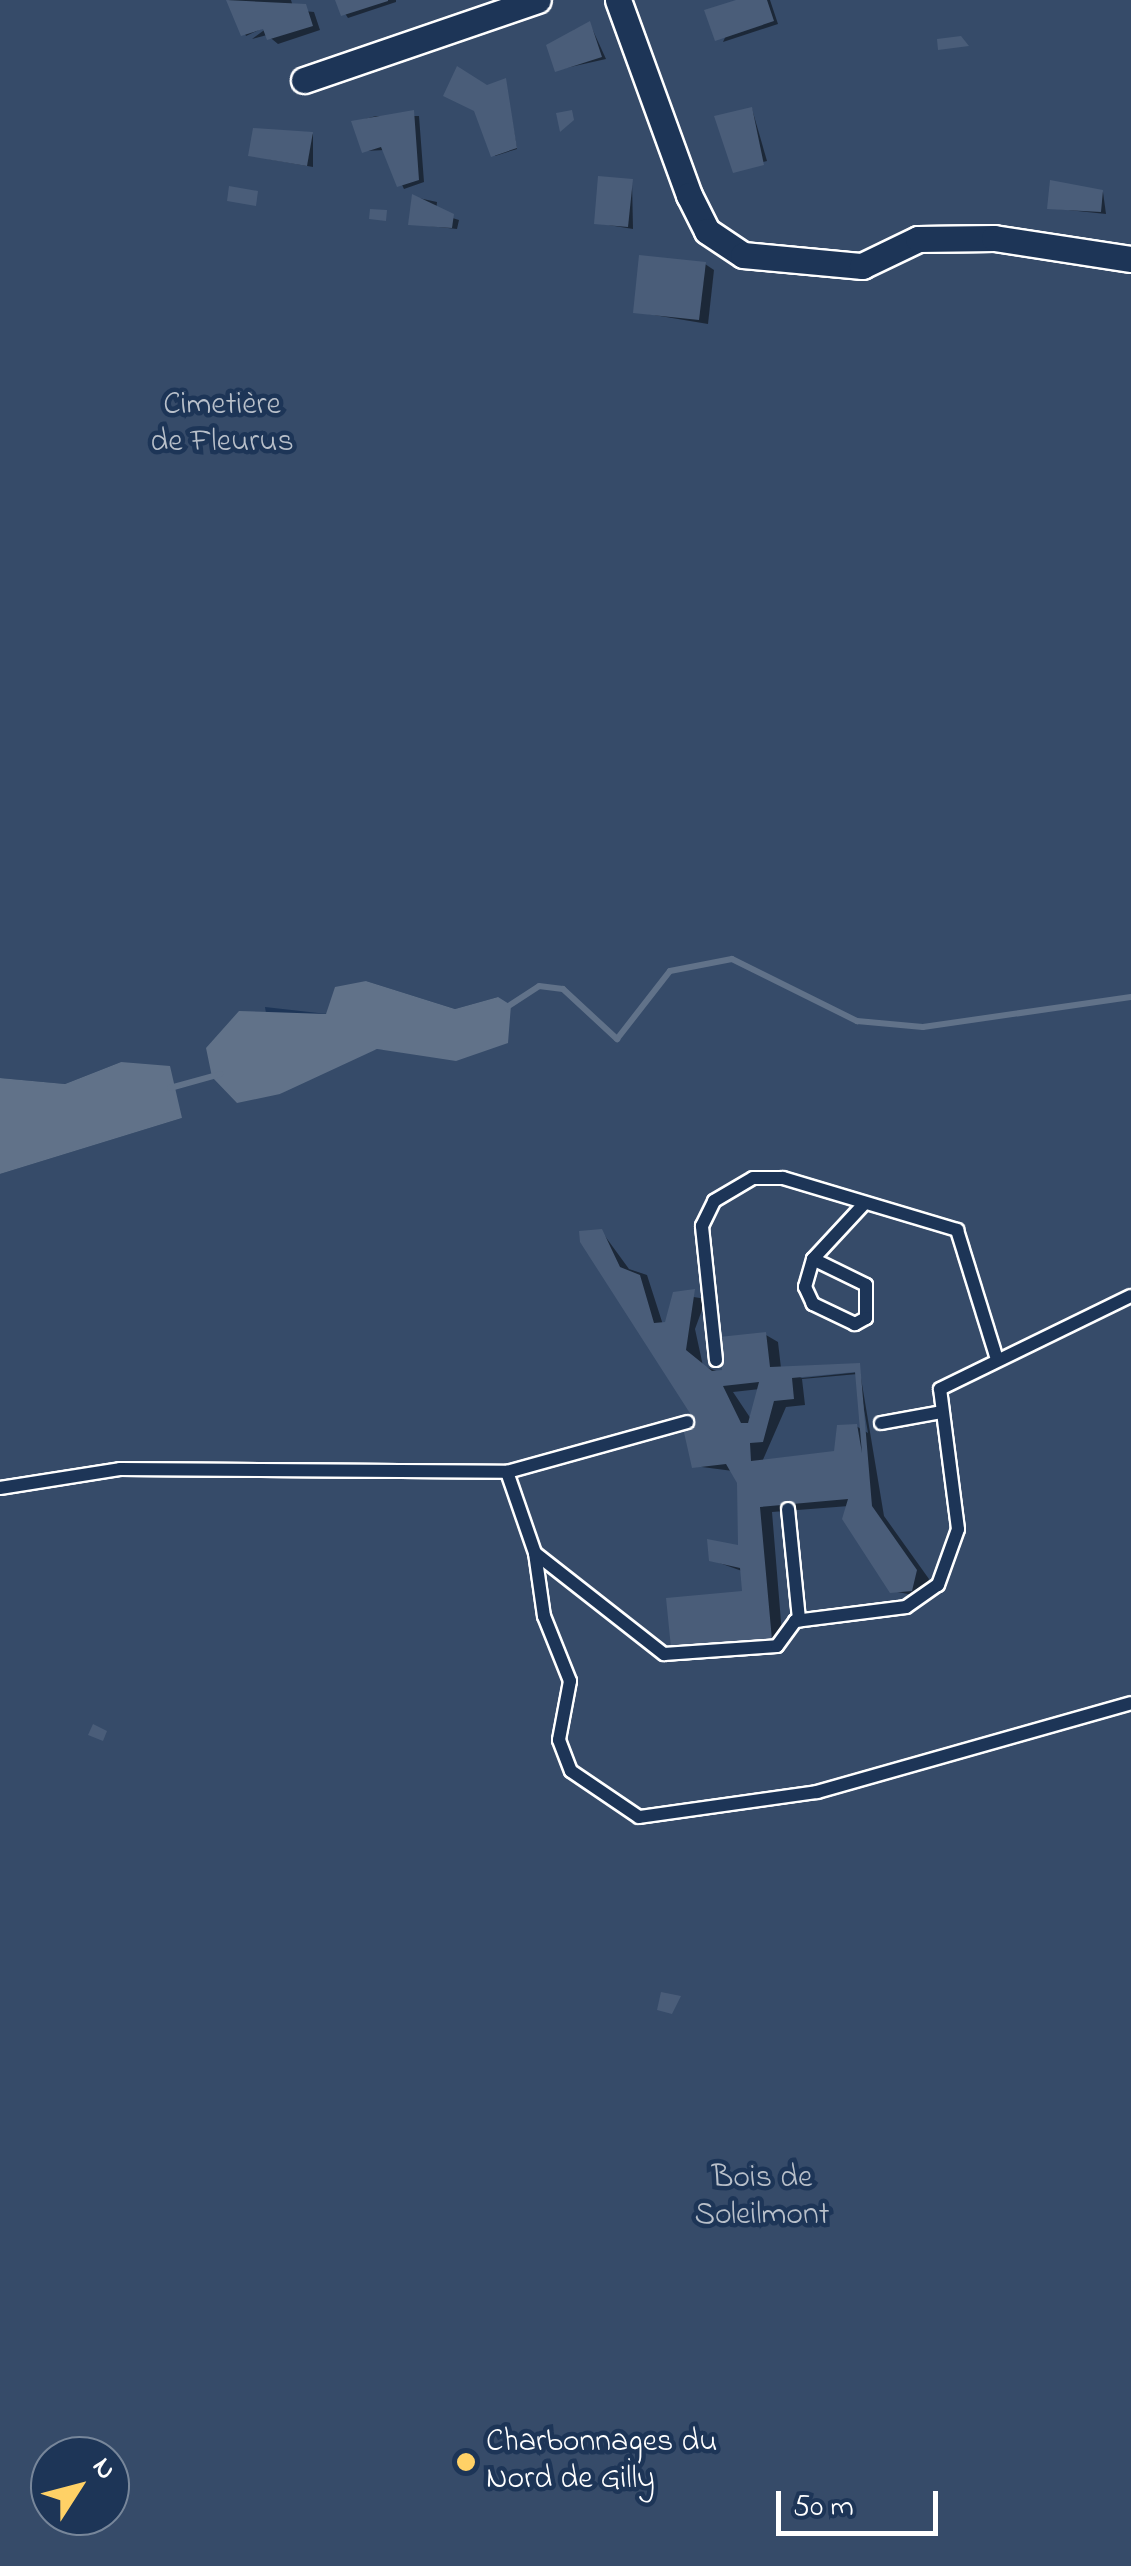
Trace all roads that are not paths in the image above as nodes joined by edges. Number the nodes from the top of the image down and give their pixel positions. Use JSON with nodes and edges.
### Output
{"nodes":[{"id":1,"x":538,"y":0,"type":"edge"},
{"id":2,"x":618,"y":0,"type":"edge"},
{"id":3,"x":304,"y":80,"type":"dead end"},
{"id":4,"x":1131,"y":260,"type":"edge"},
{"id":5,"x":863,"y":1205,"type":"junction"},
{"id":6,"x":813,"y":1258,"type":"junction"},
{"id":7,"x":1131,"y":1296,"type":"edge"},
{"id":8,"x":996,"y":1359,"type":"junction"},
{"id":9,"x":716,"y":1360,"type":"dead end"},
{"id":10,"x":942,"y":1412,"type":"junction"},
{"id":11,"x":686,"y":1422,"type":"dead end"},
{"id":12,"x":881,"y":1423,"type":"dead end"},
{"id":13,"x":507,"y":1472,"type":"junction"},
{"id":14,"x":0,"y":1488,"type":"edge"},
{"id":15,"x":788,"y":1509,"type":"dead end"},
{"id":16,"x":535,"y":1553,"type":"junction"},
{"id":17,"x":799,"y":1620,"type":"junction"},
{"id":18,"x":1131,"y":1703,"type":"edge"}],
"edges":[{"from":1,"to":3,"type":"street"},
{"from":2,"to":4,"type":"street"},
{"from":5,"to":6,"type":"lane"},
{"from":5,"to":8,"type":"lane"},
{"from":5,"to":9,"type":"lane"},
{"from":6,"to":6,"type":"lane"},
{"from":7,"to":8,"type":"lane"},
{"from":8,"to":10,"type":"lane"},
{"from":10,"to":12,"type":"lane"},
{"from":10,"to":17,"type":"lane"},
{"from":11,"to":13,"type":"lane"},
{"from":13,"to":14,"type":"lane"},
{"from":13,"to":16,"type":"lane"},
{"from":15,"to":17,"type":"lane"},
{"from":16,"to":17,"type":"lane"},
{"from":16,"to":18,"type":"lane"}]}
